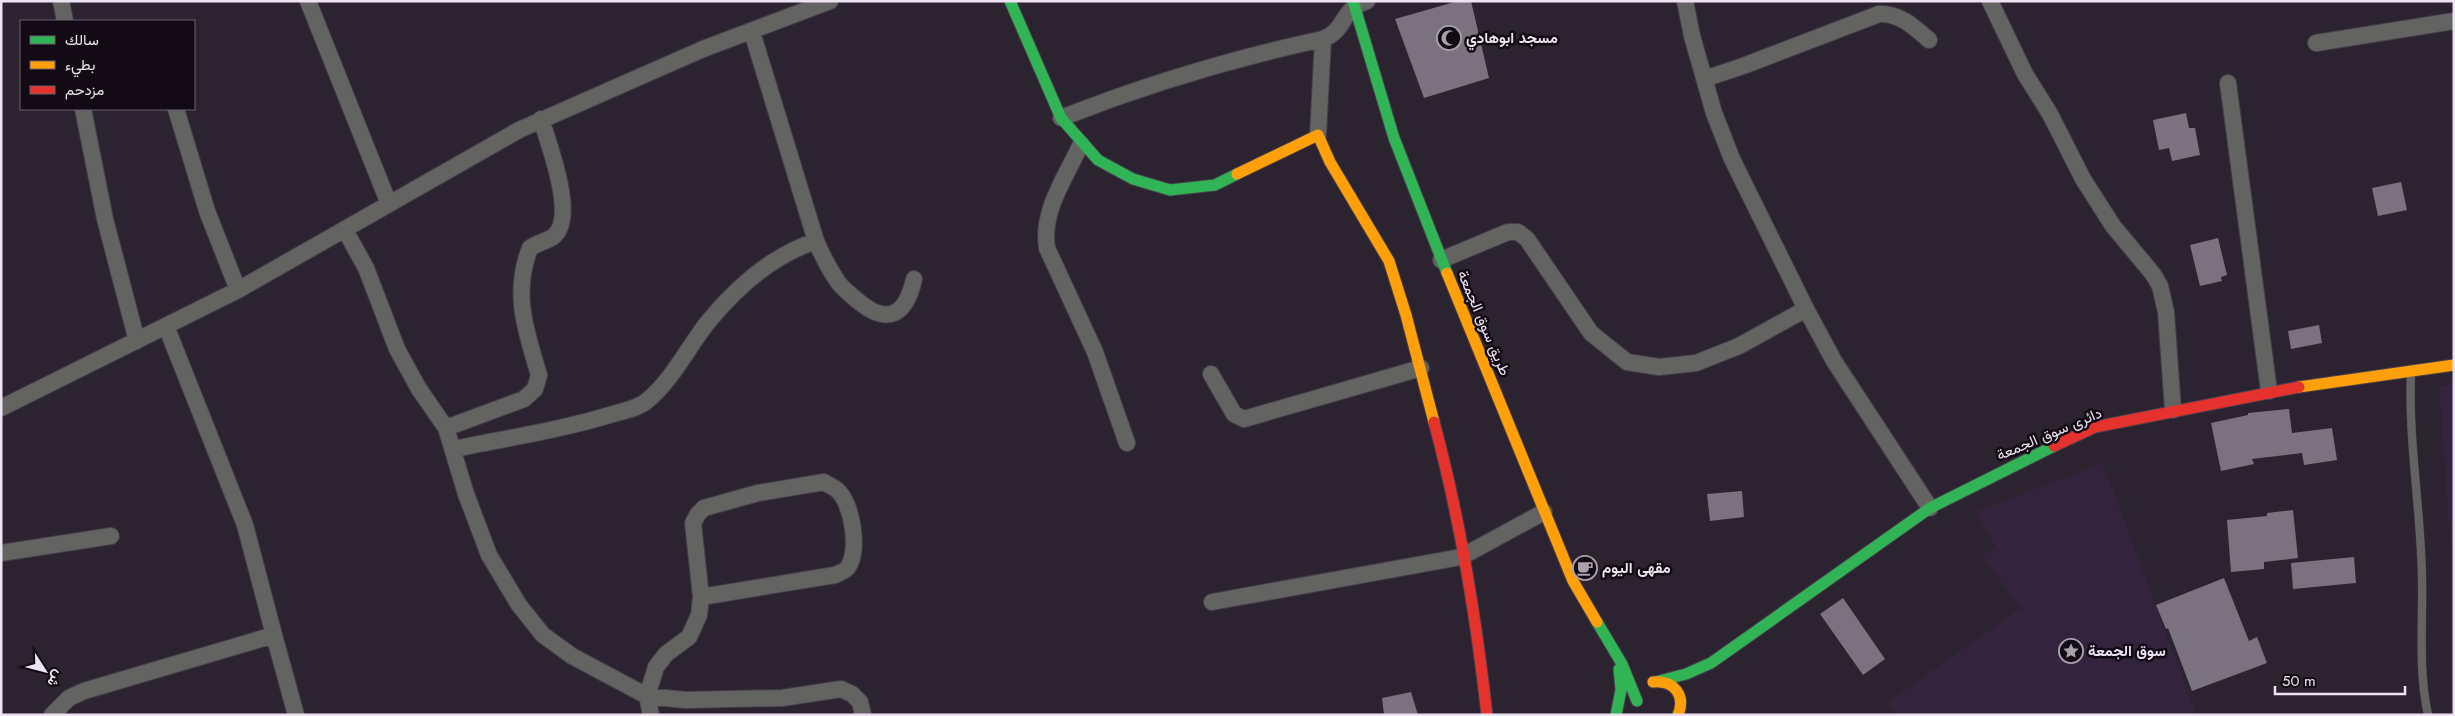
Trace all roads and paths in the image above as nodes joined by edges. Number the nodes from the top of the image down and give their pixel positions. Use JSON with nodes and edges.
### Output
{"nodes":[{"id":1,"x":61,"y":1,"type":"edge"},
{"id":2,"x":308,"y":1,"type":"edge"},
{"id":3,"x":830,"y":1,"type":"edge"},
{"id":4,"x":1010,"y":1,"type":"edge"},
{"id":5,"x":1686,"y":1,"type":"edge"},
{"id":6,"x":1990,"y":1,"type":"edge"},
{"id":7,"x":1358,"y":3,"type":"edge"},
{"id":8,"x":65,"y":20,"type":"edge"},
{"id":9,"x":2454,"y":21,"type":"edge"},
{"id":10,"x":752,"y":32,"type":"junction"},
{"id":11,"x":1323,"y":39,"type":"junction"},
{"id":12,"x":1929,"y":40,"type":"dead end"},
{"id":13,"x":2316,"y":44,"type":"dead end"},
{"id":14,"x":1704,"y":79,"type":"junction"},
{"id":15,"x":2228,"y":83,"type":"dead end"},
{"id":16,"x":83,"y":110,"type":"edge"},
{"id":17,"x":176,"y":110,"type":"edge"},
{"id":18,"x":1061,"y":118,"type":"junction"},
{"id":19,"x":541,"y":119,"type":"junction"},
{"id":20,"x":1318,"y":136,"type":"junction"},
{"id":21,"x":1082,"y":144,"type":"junction"},
{"id":22,"x":388,"y":204,"type":"junction"},
{"id":23,"x":345,"y":230,"type":"junction"},
{"id":24,"x":816,"y":241,"type":"junction"},
{"id":25,"x":1441,"y":260,"type":"junction"},
{"id":26,"x":914,"y":279,"type":"dead end"},
{"id":27,"x":238,"y":290,"type":"junction"},
{"id":28,"x":1806,"y":309,"type":"junction"},
{"id":29,"x":166,"y":326,"type":"junction"},
{"id":30,"x":137,"y":341,"type":"junction"},
{"id":31,"x":2454,"y":365,"type":"edge"},
{"id":32,"x":1421,"y":368,"type":"junction"},
{"id":33,"x":2411,"y":371,"type":"junction"},
{"id":34,"x":1211,"y":374,"type":"dead end"},
{"id":35,"x":2269,"y":391,"type":"junction"},
{"id":36,"x":1,"y":408,"type":"edge"},
{"id":37,"x":2173,"y":410,"type":"junction"},
{"id":38,"x":446,"y":428,"type":"junction"},
{"id":39,"x":1127,"y":443,"type":"dead end"},
{"id":40,"x":454,"y":449,"type":"junction"},
{"id":41,"x":1930,"y":508,"type":"junction"},
{"id":42,"x":1544,"y":512,"type":"junction"},
{"id":43,"x":111,"y":536,"type":"dead end"},
{"id":44,"x":1,"y":553,"type":"edge"},
{"id":45,"x":1461,"y":557,"type":"junction"},
{"id":46,"x":701,"y":597,"type":"junction"},
{"id":47,"x":1212,"y":602,"type":"dead end"},
{"id":48,"x":274,"y":635,"type":"junction"},
{"id":49,"x":1735,"y":648,"type":"junction"},
{"id":50,"x":1614,"y":651,"type":"junction"},
{"id":51,"x":1704,"y":679,"type":"dead end"},
{"id":52,"x":1656,"y":682,"type":"junction"},
{"id":53,"x":1693,"y":692,"type":"dead end"},
{"id":54,"x":647,"y":696,"type":"junction"},
{"id":55,"x":1680,"y":711,"type":"edge"},
{"id":56,"x":52,"y":715,"type":"edge"},
{"id":57,"x":296,"y":715,"type":"edge"},
{"id":58,"x":651,"y":715,"type":"edge"},
{"id":59,"x":863,"y":715,"type":"edge"},
{"id":60,"x":1487,"y":715,"type":"edge"},
{"id":61,"x":1616,"y":715,"type":"edge"},
{"id":62,"x":2428,"y":715,"type":"edge"}],
"edges":[{"from":1,"to":8,"type":"street"},
{"from":2,"to":22,"type":"street"},
{"from":3,"to":10,"type":"street"},
{"from":4,"to":18,"type":"street"},
{"from":5,"to":14,"type":"street"},
{"from":6,"to":37,"type":"street"},
{"from":7,"to":11,"type":"street"},
{"from":7,"to":25,"type":"street","name":"طريق سوق الجمعة"},
{"from":9,"to":13,"type":"street"},
{"from":10,"to":19,"type":"street"},
{"from":10,"to":24,"type":"street"},
{"from":11,"to":18,"type":"street"},
{"from":11,"to":20,"type":"street"},
{"from":12,"to":14,"type":"street"},
{"from":14,"to":28,"type":"street"},
{"from":15,"to":35,"type":"street"},
{"from":16,"to":30,"type":"street"},
{"from":17,"to":27,"type":"street"},
{"from":18,"to":21,"type":"street"},
{"from":19,"to":22,"type":"street"},
{"from":19,"to":38,"type":"street"},
{"from":20,"to":21,"type":"street"},
{"from":20,"to":32,"type":"street"},
{"from":21,"to":39,"type":"street"},
{"from":22,"to":23,"type":"street"},
{"from":23,"to":27,"type":"street"},
{"from":23,"to":38,"type":"street"},
{"from":24,"to":26,"type":"street"},
{"from":24,"to":40,"type":"street"},
{"from":25,"to":28,"type":"street"},
{"from":25,"to":42,"type":"street","name":"طريق سوق الجمعة"},
{"from":27,"to":29,"type":"street"},
{"from":28,"to":41,"type":"street"},
{"from":29,"to":30,"type":"street"},
{"from":29,"to":48,"type":"street"},
{"from":30,"to":36,"type":"street"},
{"from":31,"to":33,"type":"street","name":"دائرى سوق الجمعة"},
{"from":32,"to":34,"type":"street"},
{"from":32,"to":45,"type":"street"},
{"from":33,"to":35,"type":"street","name":"دائرى سوق الجمعة"},
{"from":33,"to":62,"type":"lane"},
{"from":35,"to":37,"type":"street","name":"دائرى سوق الجمعة"},
{"from":37,"to":41,"type":"street","name":"دائرى سوق الجمعة"},
{"from":38,"to":40,"type":"street"},
{"from":40,"to":54,"type":"street"},
{"from":41,"to":49,"type":"street","name":"دائرى سوق الجمعة"},
{"from":42,"to":45,"type":"street"},
{"from":42,"to":50,"type":"street","name":"طريق سوق الجمعة"},
{"from":43,"to":44,"type":"street"},
{"from":45,"to":47,"type":"street"},
{"from":45,"to":60,"type":"street"},
{"from":46,"to":46,"type":"street"},
{"from":46,"to":54,"type":"street"},
{"from":48,"to":56,"type":"street"},
{"from":48,"to":57,"type":"street"},
{"from":49,"to":51,"type":"street"},
{"from":49,"to":52,"type":"street"},
{"from":50,"to":52,"type":"street"},
{"from":50,"to":52,"type":"street","name":"طريق سوق الجمعة"},
{"from":50,"to":61,"type":"street"},
{"from":52,"to":55,"type":"street"},
{"from":53,"to":55,"type":"street"},
{"from":54,"to":58,"type":"street"},
{"from":54,"to":59,"type":"street"}]}
